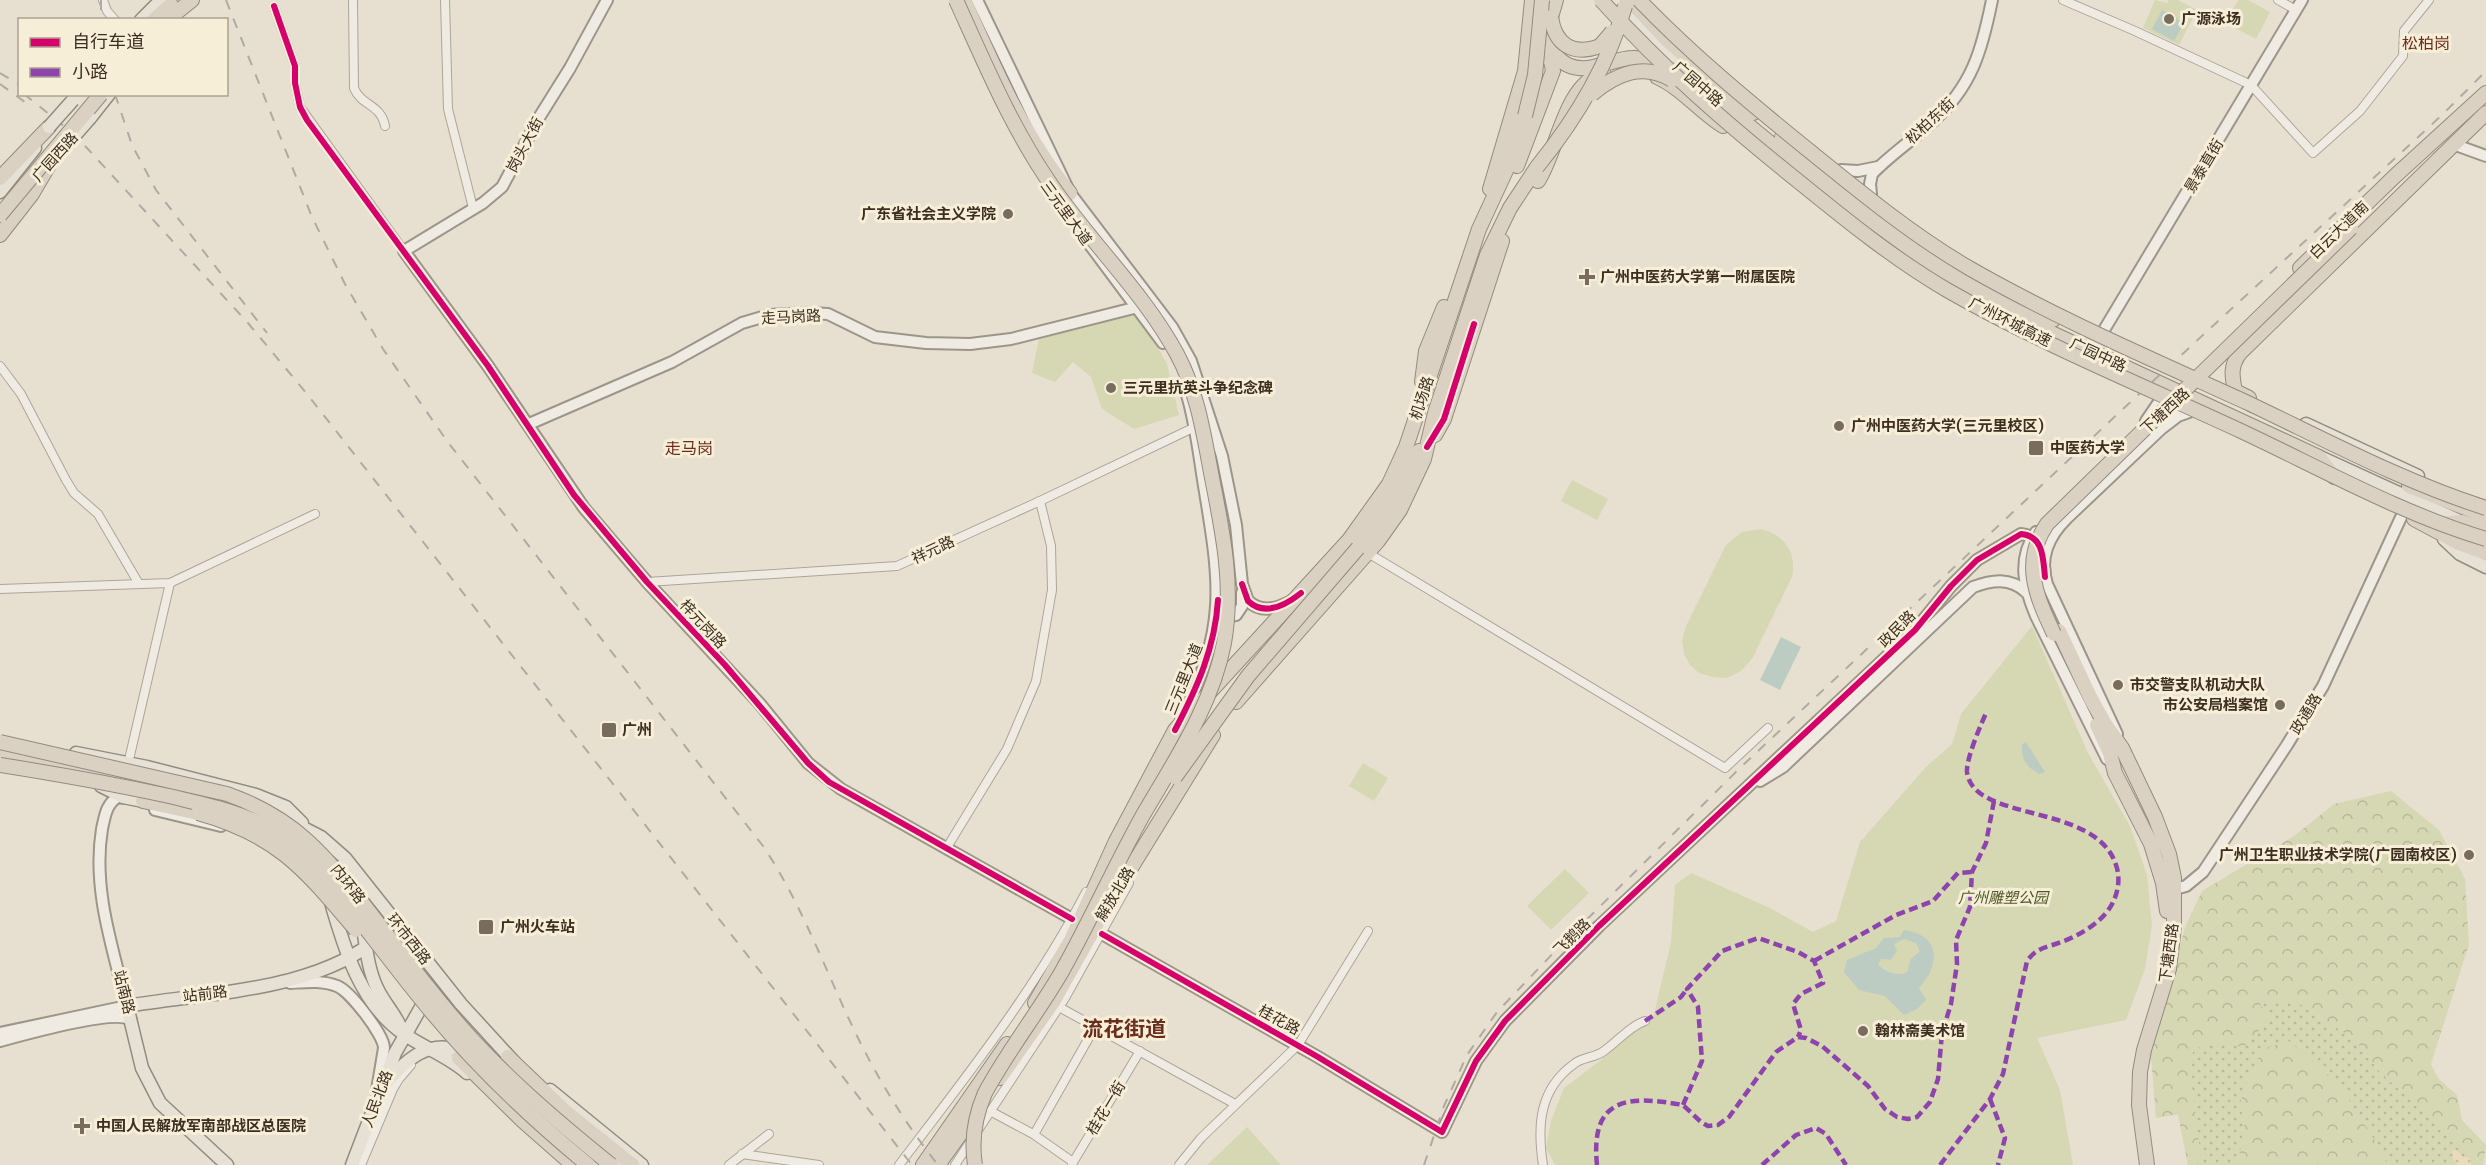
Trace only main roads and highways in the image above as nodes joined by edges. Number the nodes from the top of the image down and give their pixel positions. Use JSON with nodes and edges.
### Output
{"nodes":[{"id":1,"x":161,"y":0,"type":"edge"},
{"id":2,"x":177,"y":0,"type":"edge"},
{"id":3,"x":192,"y":0,"type":"edge"},
{"id":4,"x":200,"y":0,"type":"edge"},
{"id":5,"x":954,"y":0,"type":"edge"},
{"id":6,"x":964,"y":0,"type":"edge"},
{"id":7,"x":1532,"y":0,"type":"edge"},
{"id":8,"x":1542,"y":0,"type":"edge"},
{"id":9,"x":1556,"y":0,"type":"edge"},
{"id":10,"x":1601,"y":0,"type":"edge"},
{"id":11,"x":1639,"y":0,"type":"edge"},
{"id":12,"x":1645,"y":0,"type":"edge"},
{"id":13,"x":1623,"y":2,"type":"edge"},
{"id":14,"x":143,"y":18,"type":"edge"},
{"id":15,"x":156,"y":18,"type":"edge"},
{"id":16,"x":170,"y":18,"type":"edge"},
{"id":17,"x":177,"y":18,"type":"edge"},
{"id":18,"x":1653,"y":26,"type":"junction"},
{"id":19,"x":1528,"y":56,"type":"junction"},
{"id":20,"x":1688,"y":75,"type":"junction"},
{"id":21,"x":1720,"y":86,"type":"junction"},
{"id":22,"x":1742,"y":89,"type":"junction"},
{"id":23,"x":2486,"y":93,"type":"edge"},
{"id":24,"x":88,"y":96,"type":"edge"},
{"id":25,"x":105,"y":96,"type":"edge"},
{"id":26,"x":105,"y":96,"type":"edge"},
{"id":27,"x":75,"y":97,"type":"edge"},
{"id":28,"x":1586,"y":99,"type":"junction"},
{"id":29,"x":2486,"y":113,"type":"edge"},
{"id":30,"x":1764,"y":122,"type":"junction"},
{"id":31,"x":1744,"y":123,"type":"junction"},
{"id":32,"x":1724,"y":126,"type":"junction"},
{"id":33,"x":49,"y":127,"type":"junction"},
{"id":34,"x":2445,"y":130,"type":"junction"},
{"id":35,"x":1793,"y":131,"type":"junction"},
{"id":36,"x":2453,"y":144,"type":"junction"},
{"id":37,"x":1747,"y":146,"type":"junction"},
{"id":38,"x":1809,"y":160,"type":"junction"},
{"id":39,"x":49,"y":165,"type":"junction"},
{"id":40,"x":1841,"y":170,"type":"junction"},
{"id":41,"x":1782,"y":174,"type":"junction"},
{"id":42,"x":1808,"y":175,"type":"junction"},
{"id":43,"x":0,"y":178,"type":"edge"},
{"id":44,"x":0,"y":192,"type":"edge"},
{"id":45,"x":1070,"y":193,"type":"road end"},
{"id":46,"x":1871,"y":194,"type":"junction"},
{"id":47,"x":0,"y":201,"type":"edge"},
{"id":48,"x":1876,"y":214,"type":"junction"},
{"id":49,"x":0,"y":215,"type":"edge"},
{"id":50,"x":0,"y":220,"type":"edge"},
{"id":51,"x":1479,"y":229,"type":"junction"},
{"id":52,"x":2353,"y":230,"type":"junction"},
{"id":53,"x":0,"y":234,"type":"edge"},
{"id":54,"x":0,"y":243,"type":"edge"},
{"id":55,"x":1486,"y":255,"type":"junction"},
{"id":56,"x":2025,"y":293,"type":"junction"},
{"id":57,"x":2041,"y":314,"type":"junction"},
{"id":58,"x":1470,"y":322,"type":"junction"},
{"id":59,"x":2104,"y":330,"type":"junction"},
{"id":60,"x":2066,"y":333,"type":"junction"},
{"id":61,"x":2226,"y":341,"type":"junction"},
{"id":62,"x":2240,"y":353,"type":"junction"},
{"id":63,"x":2078,"y":361,"type":"junction"},
{"id":64,"x":2196,"y":373,"type":"junction"},
{"id":65,"x":2235,"y":391,"type":"junction"},
{"id":66,"x":1435,"y":413,"type":"junction"},
{"id":67,"x":2282,"y":413,"type":"junction"},
{"id":68,"x":2265,"y":432,"type":"junction"},
{"id":69,"x":2235,"y":435,"type":"junction"},
{"id":70,"x":2306,"y":437,"type":"junction"},
{"id":71,"x":1427,"y":447,"type":"junction"},
{"id":72,"x":2319,"y":457,"type":"junction"},
{"id":73,"x":2337,"y":483,"type":"junction"},
{"id":74,"x":2403,"y":497,"type":"junction"},
{"id":75,"x":2445,"y":501,"type":"junction"},
{"id":76,"x":2482,"y":503,"type":"edge"},
{"id":77,"x":2486,"y":516,"type":"edge"},
{"id":78,"x":2462,"y":522,"type":"junction"},
{"id":79,"x":2428,"y":525,"type":"junction"},
{"id":80,"x":2486,"y":530,"type":"edge"},
{"id":81,"x":2486,"y":539,"type":"edge"},
{"id":82,"x":1363,"y":550,"type":"junction"},
{"id":83,"x":2486,"y":553,"type":"edge"},
{"id":84,"x":2486,"y":567,"type":"edge"},
{"id":85,"x":2056,"y":632,"type":"junction"},
{"id":86,"x":1260,"y":639,"type":"junction"},
{"id":87,"x":1276,"y":655,"type":"junction"},
{"id":88,"x":1175,"y":730,"type":"junction"},
{"id":89,"x":0,"y":736,"type":"edge"},
{"id":90,"x":0,"y":742,"type":"edge"},
{"id":91,"x":1208,"y":743,"type":"junction"},
{"id":92,"x":0,"y":750,"type":"edge"},
{"id":93,"x":0,"y":762,"type":"edge"},
{"id":94,"x":60,"y":770,"type":"junction"},
{"id":95,"x":0,"y":772,"type":"edge"},
{"id":96,"x":97,"y":782,"type":"junction"},
{"id":97,"x":155,"y":784,"type":"junction"},
{"id":98,"x":143,"y":801,"type":"joint"},
{"id":99,"x":282,"y":816,"type":"junction"},
{"id":100,"x":271,"y":835,"type":"junction"},
{"id":101,"x":332,"y":870,"type":"junction"},
{"id":102,"x":363,"y":881,"type":"junction"},
{"id":103,"x":343,"y":884,"type":"junction"},
{"id":104,"x":1106,"y":885,"type":"junction"},
{"id":105,"x":2170,"y":891,"type":"junction"},
{"id":106,"x":374,"y":895,"type":"junction"},
{"id":107,"x":357,"y":908,"type":"junction"},
{"id":108,"x":396,"y":923,"type":"junction"},
{"id":109,"x":366,"y":948,"type":"junction"},
{"id":110,"x":351,"y":958,"type":"junction"},
{"id":111,"x":434,"y":970,"type":"junction"},
{"id":112,"x":460,"y":1004,"type":"junction"},
{"id":113,"x":127,"y":1006,"type":"joint"},
{"id":114,"x":430,"y":1010,"type":"junction"},
{"id":115,"x":404,"y":1034,"type":"junction"},
{"id":116,"x":431,"y":1049,"type":"junction"},
{"id":117,"x":459,"y":1058,"type":"junction"},
{"id":118,"x":508,"y":1058,"type":"junction"},
{"id":119,"x":492,"y":1068,"type":"junction"},
{"id":120,"x":381,"y":1089,"type":"junction"},
{"id":121,"x":227,"y":1165,"type":"edge"},
{"id":122,"x":352,"y":1165,"type":"edge"},
{"id":123,"x":565,"y":1165,"type":"edge"},
{"id":124,"x":573,"y":1165,"type":"edge"},
{"id":125,"x":582,"y":1165,"type":"edge"},
{"id":126,"x":588,"y":1165,"type":"edge"},
{"id":127,"x":600,"y":1165,"type":"edge"},
{"id":128,"x":611,"y":1165,"type":"edge"},
{"id":129,"x":621,"y":1165,"type":"edge"},
{"id":130,"x":632,"y":1165,"type":"edge"},
{"id":131,"x":642,"y":1165,"type":"edge"},
{"id":132,"x":923,"y":1165,"type":"edge"},
{"id":133,"x":938,"y":1165,"type":"edge"},
{"id":134,"x":975,"y":1165,"type":"edge"},
{"id":135,"x":2140,"y":1165,"type":"edge"},
{"id":136,"x":2147,"y":1165,"type":"edge"}],
"edges":[{"from":1,"to":14,"type":"main road"},
{"from":2,"to":15,"type":"highway"},
{"from":3,"to":16,"type":"highway"},
{"from":4,"to":17,"type":"main road"},
{"from":5,"to":104,"type":"highway","bridge":true},
{"from":6,"to":45,"type":"highway"},
{"from":7,"to":19,"type":"highway"},
{"from":8,"to":20,"type":"highway","bridge":true},
{"from":8,"to":51,"type":"highway","bridge":true},
{"from":9,"to":13,"type":"highway","bridge":true},
{"from":10,"to":81,"type":"highway","name":"广州环城高速","bridge":true},
{"from":11,"to":76,"type":"highway","name":"广州环城高速","bridge":true},
{"from":12,"to":18,"type":"highway"},
{"from":12,"to":22,"type":"main road"},
{"from":13,"to":18,"type":"highway","name":"广园中路"},
{"from":13,"to":20,"type":"main road","name":"广园中路"},
{"from":13,"to":28,"type":"highway","name":"机场路","bridge":true},
{"from":18,"to":21,"type":"highway","name":"广园中路"},
{"from":19,"to":51,"type":"highway"},
{"from":19,"to":55,"type":"highway"},
{"from":20,"to":31,"type":"highway","name":"广园中路"},
{"from":21,"to":22,"type":"main road"},
{"from":21,"to":30,"type":"highway","name":"广园中路"},
{"from":22,"to":35,"type":"main road"},
{"from":23,"to":34,"type":"highway","name":"白云大道南"},
{"from":24,"to":47,"type":"highway"},
{"from":25,"to":39,"type":"main road","name":"广园西路","bridge":true},
{"from":26,"to":49,"type":"highway","bridge":true},
{"from":27,"to":33,"type":"main road","name":"广园西路","bridge":true},
{"from":28,"to":32,"type":"highway","bridge":true},
{"from":28,"to":55,"type":"highway","name":"机场路","bridge":true},
{"from":29,"to":36,"type":"highway","name":"白云大道南"},
{"from":30,"to":35,"type":"main road"},
{"from":30,"to":38,"type":"highway","name":"广园中路"},
{"from":31,"to":37,"type":"main road"},
{"from":31,"to":42,"type":"highway","name":"广园中路"},
{"from":32,"to":37,"type":"main road"},
{"from":32,"to":58,"type":"highway"},
{"from":33,"to":43,"type":"highway"},
{"from":33,"to":44,"type":"main road","name":"广园西路"},
{"from":34,"to":52,"type":"highway","name":"下塘西路"},
{"from":34,"to":61,"type":"highway","name":"白云大道南"},
{"from":35,"to":40,"type":"main road"},
{"from":36,"to":52,"type":"highway","name":"下塘西路"},
{"from":36,"to":62,"type":"highway","name":"白云大道南"},
{"from":37,"to":41,"type":"main road"},
{"from":38,"to":40,"type":"main road"},
{"from":38,"to":48,"type":"highway","name":"广园中路"},
{"from":39,"to":50,"type":"main road","name":"广园西路"},
{"from":39,"to":53,"type":"highway"},
{"from":39,"to":54,"type":"main road"},
{"from":40,"to":46,"type":"main road"},
{"from":41,"to":42,"type":"main road"},
{"from":41,"to":63,"type":"main road"},
{"from":42,"to":60,"type":"highway","name":"广园中路"},
{"from":46,"to":48,"type":"main road"},
{"from":46,"to":56,"type":"main road"},
{"from":48,"to":57,"type":"highway","name":"广园中路"},
{"from":51,"to":86,"type":"highway","name":"机场路"},
{"from":52,"to":85,"type":"highway","name":"下塘西路","bridge":true},
{"from":55,"to":58,"type":"highway","name":"机场路"},
{"from":56,"to":57,"type":"main road"},
{"from":56,"to":59,"type":"main road"},
{"from":57,"to":60,"type":"highway","name":"广园中路"},
{"from":58,"to":66,"type":"highway","name":"机场路"},
{"from":58,"to":71,"type":"highway"},
{"from":59,"to":60,"type":"highway"},
{"from":59,"to":64,"type":"highway"},
{"from":60,"to":63,"type":"main road"},
{"from":60,"to":68,"type":"highway","name":"广园中路"},
{"from":60,"to":70,"type":"main road","name":"广园中路"},
{"from":61,"to":62,"type":"highway"},
{"from":61,"to":64,"type":"highway","name":"白云大道南"},
{"from":62,"to":65,"type":"highway"},
{"from":63,"to":69,"type":"main road"},
{"from":64,"to":65,"type":"main road"},
{"from":65,"to":67,"type":"highway"},
{"from":66,"to":71,"type":"highway","name":"机场路"},
{"from":66,"to":82,"type":"highway"},
{"from":67,"to":70,"type":"highway"},
{"from":67,"to":76,"type":"main road"},
{"from":68,"to":69,"type":"main road"},
{"from":68,"to":72,"type":"highway","name":"广园中路"},
{"from":69,"to":73,"type":"main road"},
{"from":70,"to":75,"type":"highway","name":"广园中路"},
{"from":71,"to":82,"type":"highway","name":"机场路"},
{"from":72,"to":73,"type":"highway"},
{"from":72,"to":74,"type":"main road","name":"广园中路"},
{"from":73,"to":79,"type":"highway"},
{"from":74,"to":78,"type":"main road","name":"广园中路"},
{"from":74,"to":79,"type":"main road"},
{"from":75,"to":76,"type":"main road"},
{"from":75,"to":77,"type":"highway","name":"广园中路"},
{"from":78,"to":79,"type":"highway"},
{"from":78,"to":80,"type":"highway","name":"广园中路"},
{"from":79,"to":83,"type":"highway"},
{"from":79,"to":84,"type":"main road"},
{"from":82,"to":87,"type":"highway","name":"机场路"},
{"from":82,"to":104,"type":"highway","bridge":true},
{"from":85,"to":105,"type":"highway","name":"下塘西路"},
{"from":85,"to":105,"type":"highway","name":"下塘西路"},
{"from":86,"to":87,"type":"highway"},
{"from":86,"to":88,"type":"highway","name":"机场路"},
{"from":87,"to":91,"type":"highway","name":"解放北路"},
{"from":88,"to":91,"type":"highway"},
{"from":88,"to":132,"type":"highway","name":"解放北路"},
{"from":89,"to":99,"type":"main road"},
{"from":90,"to":128,"type":"highway","name":"内环路","bridge":true},
{"from":91,"to":133,"type":"highway","name":"解放北路"},
{"from":92,"to":94,"type":"highway"},
{"from":92,"to":97,"type":"main road","name":"环市西路"},
{"from":93,"to":94,"type":"main road"},
{"from":93,"to":96,"type":"highway","name":"内环路","bridge":true},
{"from":94,"to":95,"type":"main road"},
{"from":94,"to":96,"type":"main road"},
{"from":94,"to":97,"type":"highway"},
{"from":96,"to":98,"type":"main road"},
{"from":96,"to":100,"type":"main road"},
{"from":96,"to":114,"type":"highway","name":"内环路","bridge":true},
{"from":97,"to":99,"type":"main road","name":"环市西路"},
{"from":98,"to":114,"type":"highway","bridge":true},
{"from":99,"to":100,"type":"main road"},
{"from":99,"to":101,"type":"main road"},
{"from":99,"to":102,"type":"main road","name":"环市西路"},
{"from":100,"to":110,"type":"main road"},
{"from":101,"to":102,"type":"main road"},
{"from":101,"to":103,"type":"main road"},
{"from":102,"to":106,"type":"main road","name":"环市西路"},
{"from":103,"to":106,"type":"main road"},
{"from":103,"to":107,"type":"main road"},
{"from":104,"to":134,"type":"highway","bridge":true},
{"from":105,"to":135,"type":"highway","name":"下塘西路"},
{"from":105,"to":136,"type":"highway","name":"下塘西路"},
{"from":106,"to":107,"type":"main road"},
{"from":106,"to":108,"type":"main road","name":"环市西路"},
{"from":107,"to":109,"type":"main road"},
{"from":108,"to":109,"type":"main road","name":"站前路"},
{"from":108,"to":111,"type":"main road","name":"环市西路"},
{"from":109,"to":110,"type":"main road","name":"站前路"},
{"from":109,"to":115,"type":"main road"},
{"from":110,"to":113,"type":"main road","name":"站前路"},
{"from":110,"to":115,"type":"main road"},
{"from":111,"to":112,"type":"main road","name":"环市西路"},
{"from":111,"to":115,"type":"main road","name":"人民北路"},
{"from":112,"to":118,"type":"main road","name":"环市西路"},
{"from":112,"to":119,"type":"main road"},
{"from":113,"to":121,"type":"main road","name":"站南路"},
{"from":114,"to":126,"type":"highway","name":"内环路","bridge":true},
{"from":115,"to":116,"type":"main road"},
{"from":115,"to":120,"type":"main road","name":"人民北路"},
{"from":116,"to":117,"type":"main road"},
{"from":116,"to":119,"type":"main road"},
{"from":116,"to":120,"type":"main road"},
{"from":116,"to":123,"type":"main road"},
{"from":117,"to":119,"type":"main road"},
{"from":117,"to":124,"type":"highway"},
{"from":117,"to":125,"type":"main road"},
{"from":118,"to":129,"type":"main road"},
{"from":118,"to":130,"type":"highway"},
{"from":118,"to":131,"type":"main road","name":"环市西路"},
{"from":119,"to":127,"type":"main road"},
{"from":120,"to":122,"type":"main road","name":"人民北路"}]}
